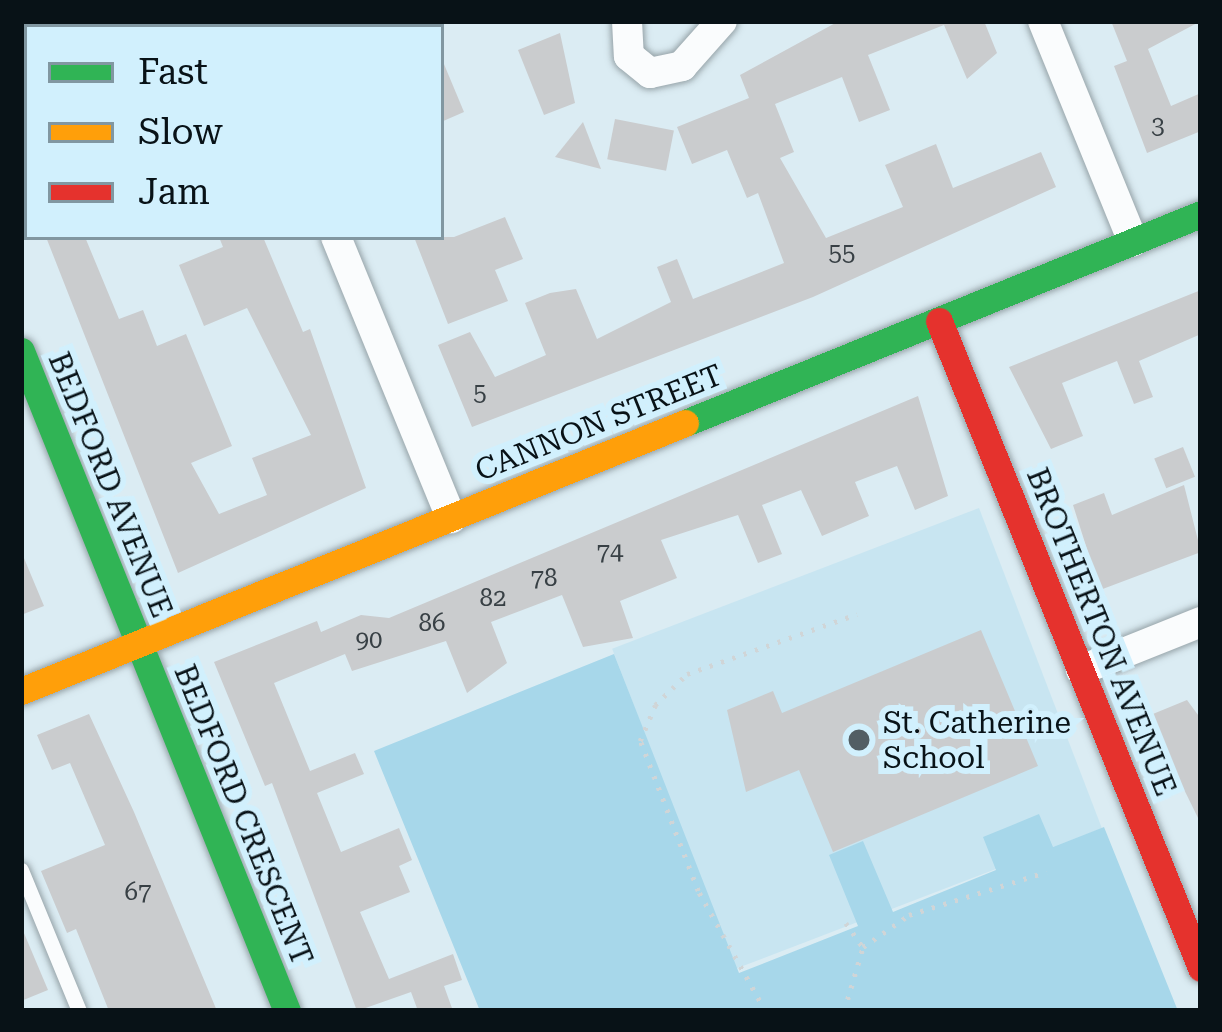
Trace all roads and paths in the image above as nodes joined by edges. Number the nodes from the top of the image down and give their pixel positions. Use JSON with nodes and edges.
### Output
{"nodes":[{"id":1,"x":627,"y":21,"type":"edge"},
{"id":2,"x":722,"y":21,"type":"edge"},
{"id":3,"x":1043,"y":21,"type":"edge"},
{"id":4,"x":1201,"y":214,"type":"edge"},
{"id":5,"x":337,"y":240,"type":"edge"},
{"id":6,"x":1133,"y":241,"type":"junction"},
{"id":7,"x":939,"y":321,"type":"junction"},
{"id":8,"x":21,"y":351,"type":"edge"},
{"id":9,"x":451,"y":518,"type":"junction"},
{"id":10,"x":856,"y":614,"type":"dead end"},
{"id":11,"x":1201,"y":622,"type":"edge"},
{"id":12,"x":139,"y":644,"type":"junction"},
{"id":13,"x":1081,"y":670,"type":"junction"},
{"id":14,"x":21,"y":691,"type":"edge"},
{"id":15,"x":21,"y":870,"type":"edge"},
{"id":16,"x":1046,"y":872,"type":"dead end"},
{"id":17,"x":846,"y":923,"type":"dead end"},
{"id":18,"x":863,"y":946,"type":"junction"},
{"id":19,"x":1201,"y":968,"type":"edge"},
{"id":20,"x":79,"y":1011,"type":"edge"},
{"id":21,"x":287,"y":1011,"type":"edge"},
{"id":22,"x":764,"y":1011,"type":"edge"},
{"id":23,"x":844,"y":1011,"type":"edge"}],
"edges":[{"from":1,"to":2,"type":"street"},
{"from":3,"to":6,"type":"street"},
{"from":4,"to":6,"type":"street","name":"CANNON STREET"},
{"from":5,"to":9,"type":"street"},
{"from":6,"to":7,"type":"street","name":"CANNON STREET"},
{"from":7,"to":9,"type":"street","name":"CANNON STREET"},
{"from":7,"to":13,"type":"street","name":"BROTHERTON AVENUE"},
{"from":8,"to":12,"type":"street","name":"BEDFORD AVENUE"},
{"from":9,"to":12,"type":"street","name":"CANNON STREET"},
{"from":10,"to":22,"type":"path"},
{"from":11,"to":13,"type":"street"},
{"from":12,"to":14,"type":"street","name":"CANNON STREET"},
{"from":12,"to":21,"type":"street","name":"BEDFORD CRESCENT"},
{"from":13,"to":19,"type":"street","name":"BROTHERTON AVENUE"},
{"from":15,"to":20,"type":"lane"},
{"from":16,"to":18,"type":"path"},
{"from":17,"to":18,"type":"path"},
{"from":18,"to":23,"type":"path"}]}
